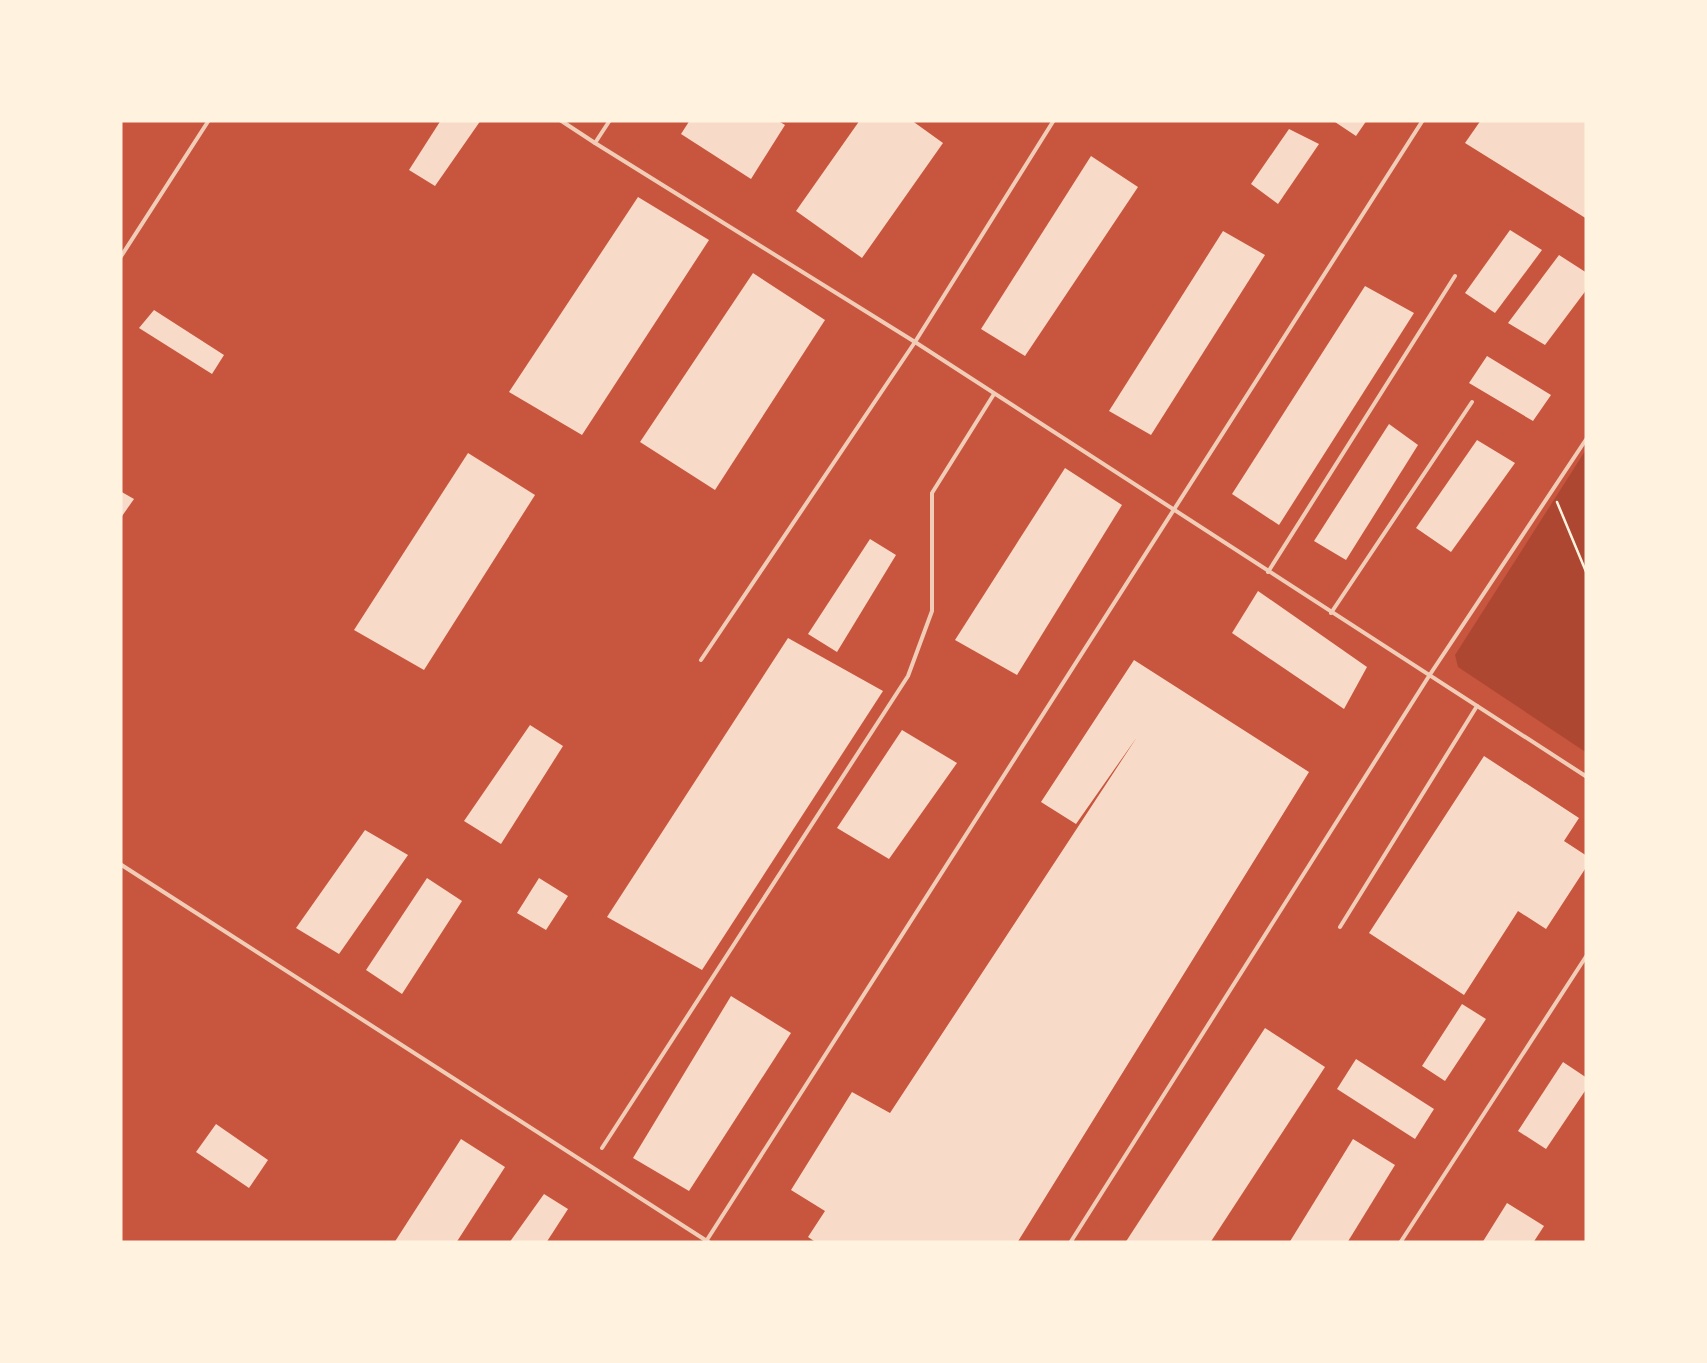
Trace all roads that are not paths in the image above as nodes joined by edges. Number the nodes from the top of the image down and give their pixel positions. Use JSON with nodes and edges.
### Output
{"nodes":[{"id":1,"x":209,"y":120,"type":"edge"},
{"id":2,"x":560,"y":120,"type":"edge"},
{"id":3,"x":610,"y":120,"type":"edge"},
{"id":4,"x":1054,"y":120,"type":"edge"},
{"id":5,"x":1424,"y":120,"type":"edge"},
{"id":6,"x":596,"y":143,"type":"junction"},
{"id":7,"x":120,"y":258,"type":"edge"},
{"id":8,"x":1455,"y":276,"type":"dead end"},
{"id":9,"x":914,"y":342,"type":"junction"},
{"id":10,"x":994,"y":394,"type":"junction"},
{"id":11,"x":1472,"y":402,"type":"dead end"},
{"id":12,"x":1587,"y":438,"type":"edge"},
{"id":13,"x":1172,"y":511,"type":"junction"},
{"id":14,"x":1268,"y":572,"type":"junction"},
{"id":15,"x":1331,"y":612,"type":"junction"},
{"id":16,"x":700,"y":660,"type":"dead end"},
{"id":17,"x":1430,"y":676,"type":"junction"},
{"id":18,"x":1476,"y":706,"type":"junction"},
{"id":19,"x":1587,"y":777,"type":"edge"},
{"id":20,"x":121,"y":865,"type":"edge"},
{"id":21,"x":1340,"y":927,"type":"dead end"},
{"id":22,"x":1587,"y":955,"type":"edge"},
{"id":23,"x":602,"y":1148,"type":"dead end"},
{"id":24,"x":707,"y":1242,"type":"edge"},
{"id":25,"x":1070,"y":1243,"type":"edge"},
{"id":26,"x":1400,"y":1243,"type":"edge"}],
"edges":[{"from":1,"to":7,"type":"lane"},
{"from":2,"to":6,"type":"lane"},
{"from":3,"to":6,"type":"lane"},
{"from":4,"to":9,"type":"lane"},
{"from":5,"to":13,"type":"lane"},
{"from":6,"to":9,"type":"lane"},
{"from":8,"to":14,"type":"lane"},
{"from":9,"to":10,"type":"lane"},
{"from":9,"to":16,"type":"lane"},
{"from":10,"to":13,"type":"lane"},
{"from":10,"to":23,"type":"lane"},
{"from":11,"to":15,"type":"lane"},
{"from":12,"to":17,"type":"lane"},
{"from":13,"to":14,"type":"lane"},
{"from":13,"to":24,"type":"lane"},
{"from":14,"to":15,"type":"lane"},
{"from":15,"to":17,"type":"lane"},
{"from":17,"to":18,"type":"lane"},
{"from":17,"to":25,"type":"lane"},
{"from":18,"to":19,"type":"lane"},
{"from":18,"to":21,"type":"lane"},
{"from":20,"to":24,"type":"lane"},
{"from":22,"to":26,"type":"lane"}]}
